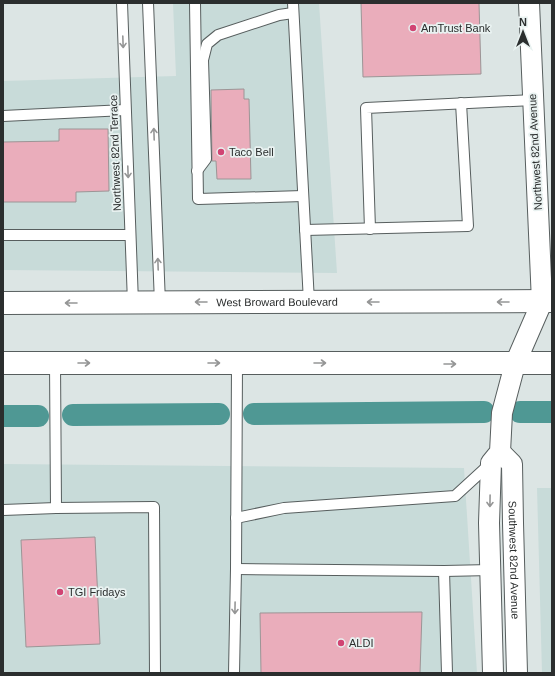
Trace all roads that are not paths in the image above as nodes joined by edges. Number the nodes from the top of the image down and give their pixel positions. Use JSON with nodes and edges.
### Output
{"nodes":[{"id":1,"x":122,"y":3,"type":"edge"},
{"id":2,"x":148,"y":3,"type":"edge"},
{"id":3,"x":195,"y":3,"type":"edge"},
{"id":4,"x":529,"y":3,"type":"edge"},
{"id":5,"x":293,"y":8,"type":"edge"},
{"id":6,"x":533,"y":100,"type":"junction"},
{"id":7,"x":461,"y":104,"type":"junction"},
{"id":8,"x":125,"y":110,"type":"junction"},
{"id":9,"x":3,"y":116,"type":"edge"},
{"id":10,"x":197,"y":171,"type":"junction"},
{"id":11,"x":303,"y":196,"type":"junction"},
{"id":12,"x":370,"y":228,"type":"junction"},
{"id":13,"x":305,"y":230,"type":"junction"},
{"id":14,"x":3,"y":235,"type":"edge"},
{"id":15,"x":130,"y":235,"type":"junction"},
{"id":16,"x":547,"y":301,"type":"edge"},
{"id":17,"x":309,"y":302,"type":"junction"},
{"id":18,"x":3,"y":303,"type":"edge"},
{"id":19,"x":133,"y":303,"type":"junction"},
{"id":20,"x":160,"y":303,"type":"junction"},
{"id":21,"x":3,"y":363,"type":"edge"},
{"id":22,"x":55,"y":363,"type":"junction"},
{"id":23,"x":237,"y":363,"type":"junction"},
{"id":24,"x":552,"y":363,"type":"edge"},
{"id":25,"x":515,"y":364,"type":"junction"},
{"id":26,"x":495,"y":457,"type":"junction"},
{"id":27,"x":56,"y":508,"type":"junction"},
{"id":28,"x":3,"y":510,"type":"edge"},
{"id":29,"x":236,"y":518,"type":"junction"},
{"id":30,"x":236,"y":569,"type":"junction"},
{"id":31,"x":444,"y":570,"type":"junction"},
{"id":32,"x":490,"y":570,"type":"junction"},
{"id":33,"x":493,"y":648,"type":"junction"},
{"id":34,"x":516,"y":648,"type":"junction"},
{"id":35,"x":155,"y":673,"type":"edge"},
{"id":36,"x":234,"y":673,"type":"edge"},
{"id":37,"x":447,"y":673,"type":"edge"},
{"id":38,"x":494,"y":673,"type":"edge"},
{"id":39,"x":517,"y":673,"type":"edge"}],
"edges":[{"from":1,"to":8,"type":"lane","name":"Northwest 82nd Terrace","one_way":true},
{"from":20,"to":2,"type":"lane","one_way":true},
{"from":3,"to":10,"type":"lane"},
{"from":4,"to":6,"type":"street","name":"Northwest 82nd Avenue"},
{"from":5,"to":10,"type":"lane"},
{"from":5,"to":11,"type":"lane"},
{"from":6,"to":7,"type":"lane"},
{"from":6,"to":16,"type":"street","name":"Northwest 82nd Avenue"},
{"from":7,"to":12,"type":"lane"},
{"from":7,"to":12,"type":"lane"},
{"from":8,"to":9,"type":"lane"},
{"from":8,"to":15,"type":"lane","name":"Northwest 82nd Terrace","one_way":true},
{"from":10,"to":11,"type":"lane"},
{"from":11,"to":13,"type":"lane"},
{"from":12,"to":13,"type":"lane"},
{"from":13,"to":17,"type":"lane"},
{"from":14,"to":15,"type":"lane"},
{"from":15,"to":19,"type":"lane","name":"Northwest 82nd Terrace"},
{"from":16,"to":17,"type":"main road","name":"West Broward Boulevard","one_way":true},
{"from":16,"to":25,"type":"street"},
{"from":17,"to":20,"type":"main road","name":"West Broward Boulevard","one_way":true},
{"from":19,"to":18,"type":"main road","name":"West Broward Boulevard","one_way":true},
{"from":19,"to":20,"type":"main road","name":"West Broward Boulevard"},
{"from":21,"to":22,"type":"main road"},
{"from":22,"to":23,"type":"main road","one_way":true},
{"from":22,"to":27,"type":"lane"},
{"from":23,"to":25,"type":"main road","one_way":true},
{"from":23,"to":29,"type":"lane"},
{"from":24,"to":25,"type":"main road"},
{"from":25,"to":26,"type":"street"},
{"from":26,"to":29,"type":"lane"},
{"from":26,"to":32,"type":"street","one_way":true},
{"from":26,"to":34,"type":"street","name":"Southwest 82nd Avenue"},
{"from":27,"to":28,"type":"lane"},
{"from":27,"to":35,"type":"lane"},
{"from":29,"to":30,"type":"lane"},
{"from":30,"to":31,"type":"lane"},
{"from":30,"to":36,"type":"lane","one_way":true},
{"from":31,"to":32,"type":"lane"},
{"from":31,"to":37,"type":"lane"},
{"from":32,"to":33,"type":"street"},
{"from":33,"to":34,"type":"street"},
{"from":33,"to":38,"type":"street"},
{"from":34,"to":39,"type":"street","name":"Southwest 82nd Avenue"}]}
